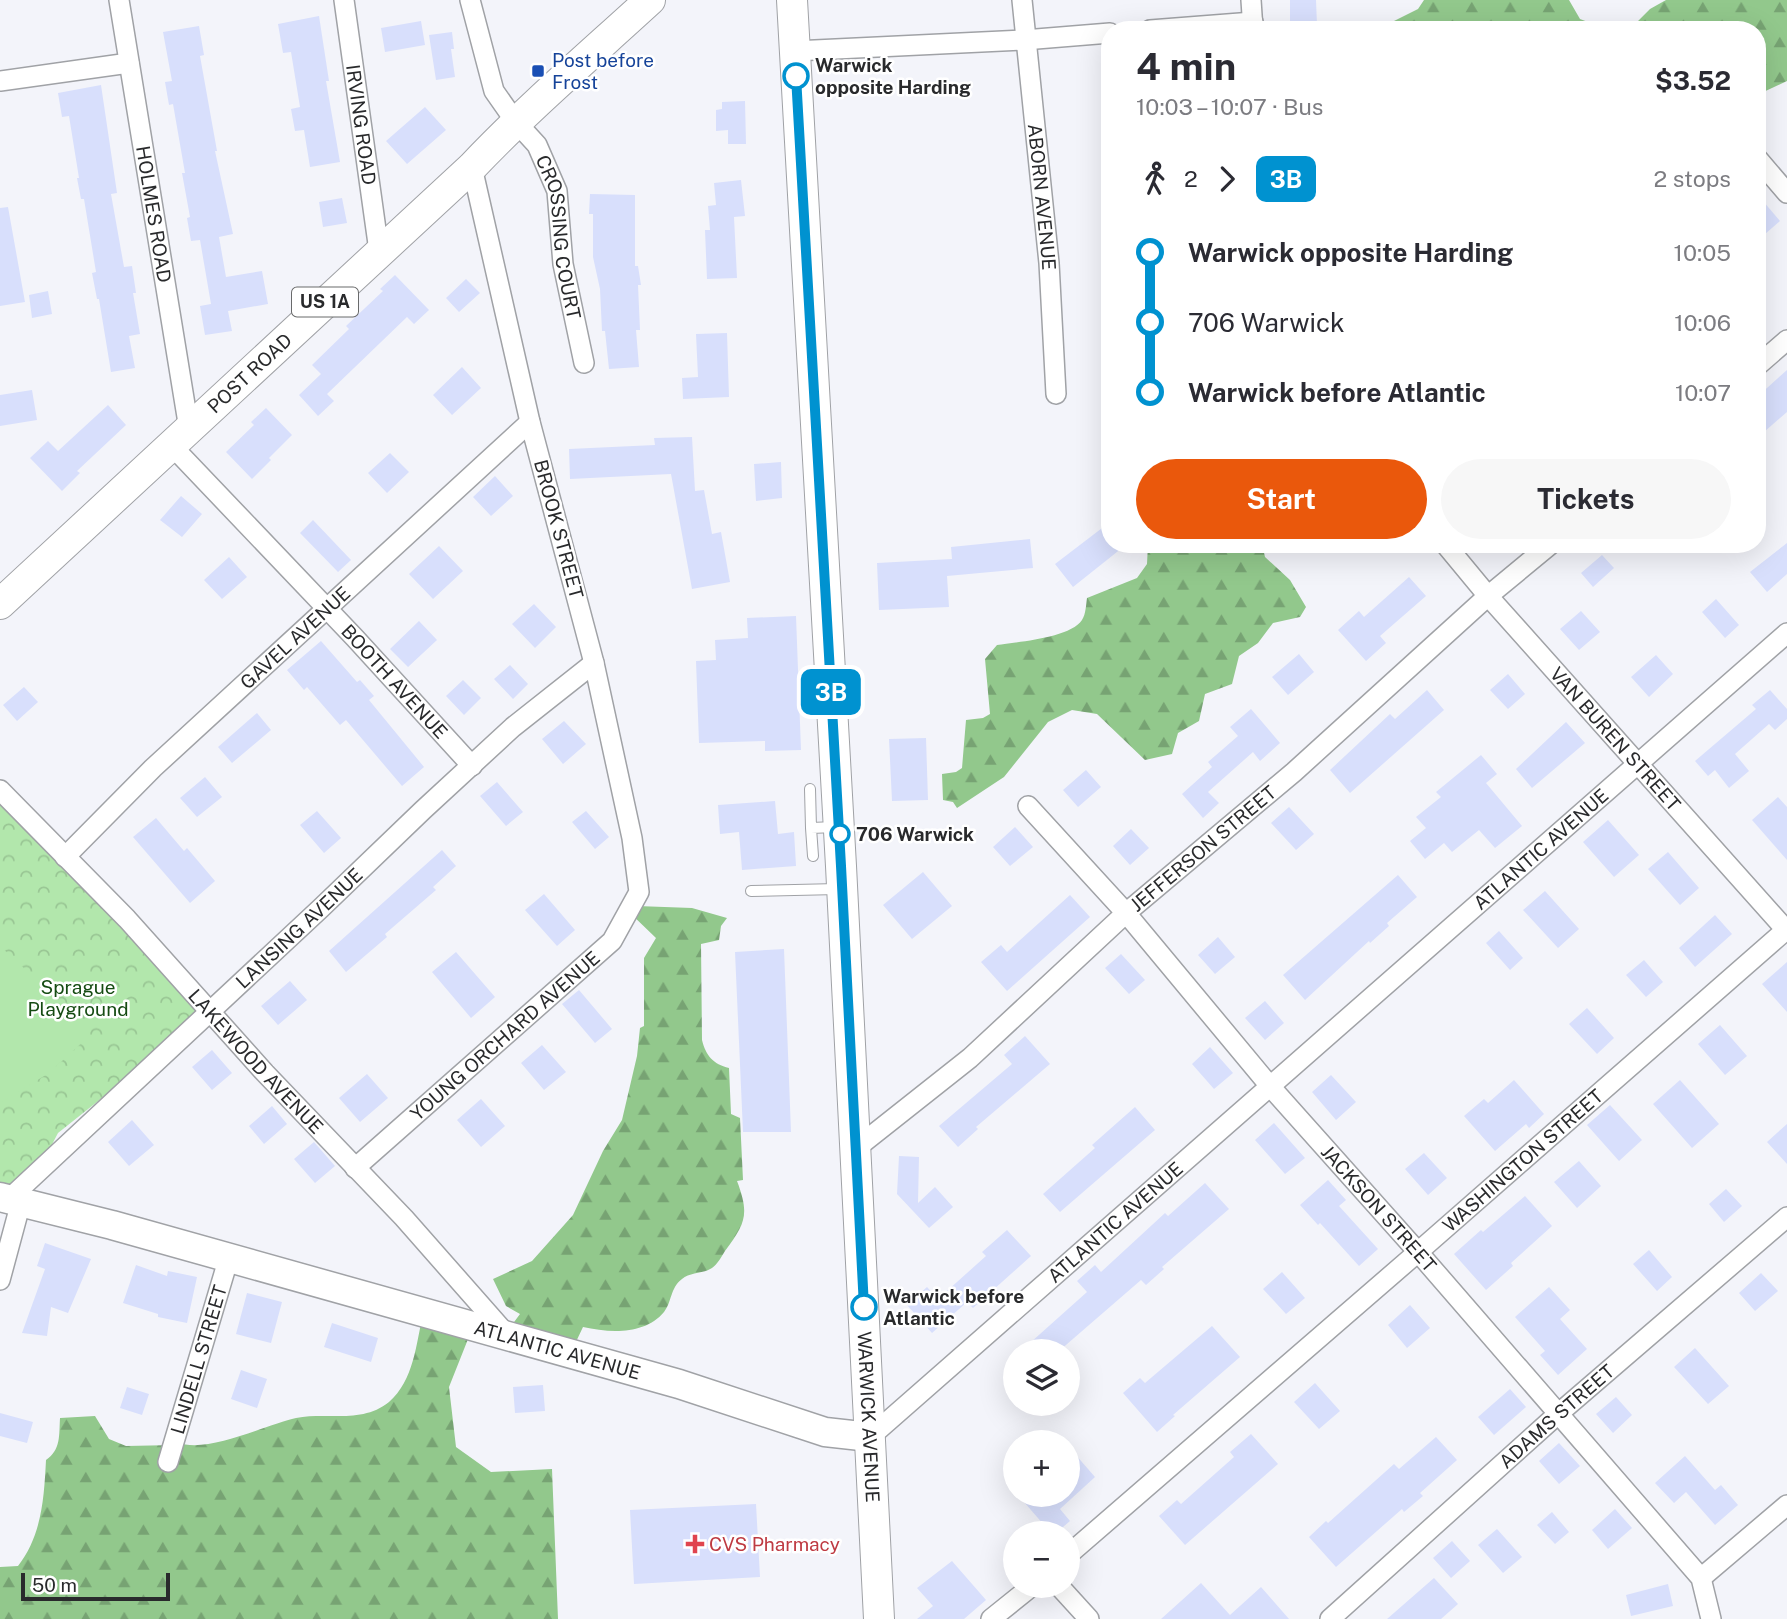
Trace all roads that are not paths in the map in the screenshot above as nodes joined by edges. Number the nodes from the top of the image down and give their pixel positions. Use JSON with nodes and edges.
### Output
{"nodes":[{"id":1,"x":119,"y":0,"type":"edge"},
{"id":2,"x":344,"y":0,"type":"edge"},
{"id":3,"x":470,"y":0,"type":"edge"},
{"id":4,"x":650,"y":0,"type":"edge"},
{"id":5,"x":792,"y":0,"type":"edge"},
{"id":6,"x":1021,"y":0,"type":"edge"},
{"id":7,"x":1251,"y":0,"type":"edge"},
{"id":8,"x":1253,"y":21,"type":"edge"},
{"id":9,"x":1101,"y":34,"type":"edge"},
{"id":10,"x":1024,"y":40,"type":"junction"},
{"id":11,"x":794,"y":51,"type":"junction"},
{"id":12,"x":129,"y":63,"type":"junction"},
{"id":13,"x":0,"y":82,"type":"edge"},
{"id":14,"x":515,"y":121,"type":"junction"},
{"id":15,"x":472,"y":167,"type":"junction"},
{"id":16,"x":1766,"y":168,"type":"edge"},
{"id":17,"x":1787,"y":193,"type":"edge"},
{"id":18,"x":379,"y":251,"type":"junction"},
{"id":19,"x":1787,"y":340,"type":"edge"},
{"id":20,"x":1766,"y":358,"type":"edge"},
{"id":21,"x":584,"y":363,"type":"dead end"},
{"id":22,"x":1056,"y":394,"type":"dead end"},
{"id":23,"x":530,"y":422,"type":"junction"},
{"id":24,"x":181,"y":437,"type":"junction"},
{"id":25,"x":1452,"y":553,"type":"edge"},
{"id":26,"x":1540,"y":553,"type":"edge"},
{"id":27,"x":1488,"y":596,"type":"junction"},
{"id":28,"x":0,"y":604,"type":"edge"},
{"id":29,"x":327,"y":609,"type":"junction"},
{"id":30,"x":1787,"y":633,"type":"edge"},
{"id":31,"x":594,"y":663,"type":"junction"},
{"id":32,"x":1637,"y":764,"type":"junction"},
{"id":33,"x":472,"y":765,"type":"junction"},
{"id":34,"x":810,"y":789,"type":"dead end"},
{"id":35,"x":0,"y":790,"type":"edge"},
{"id":36,"x":1028,"y":806,"type":"dead end"},
{"id":37,"x":825,"y":827,"type":"junction"},
{"id":38,"x":813,"y":856,"type":"dead end"},
{"id":39,"x":65,"y":857,"type":"junction"},
{"id":40,"x":842,"y":889,"type":"junction"},
{"id":41,"x":751,"y":891,"type":"dead end"},
{"id":42,"x":639,"y":892,"type":"joint"},
{"id":43,"x":1126,"y":913,"type":"junction"},
{"id":44,"x":1787,"y":930,"type":"edge"},
{"id":45,"x":210,"y":1012,"type":"junction"},
{"id":46,"x":1269,"y":1085,"type":"junction"},
{"id":47,"x":855,"y":1149,"type":"junction"},
{"id":48,"x":355,"y":1168,"type":"junction"},
{"id":49,"x":10,"y":1199,"type":"edge"},
{"id":50,"x":1787,"y":1217,"type":"edge"},
{"id":51,"x":1418,"y":1252,"type":"junction"},
{"id":52,"x":229,"y":1257,"type":"junction"},
{"id":53,"x":0,"y":1280,"type":"edge"},
{"id":54,"x":508,"y":1336,"type":"junction"},
{"id":55,"x":1558,"y":1414,"type":"junction"},
{"id":56,"x":870,"y":1437,"type":"junction"},
{"id":57,"x":168,"y":1462,"type":"dead end"},
{"id":58,"x":1787,"y":1505,"type":"edge"},
{"id":59,"x":1080,"y":1545,"type":"edge"},
{"id":60,"x":1701,"y":1578,"type":"junction"},
{"id":61,"x":1017,"y":1598,"type":"edge"},
{"id":62,"x":1070,"y":1598,"type":"edge"},
{"id":63,"x":880,"y":1619,"type":"edge"},
{"id":64,"x":991,"y":1619,"type":"edge"},
{"id":65,"x":1089,"y":1619,"type":"edge"},
{"id":66,"x":1330,"y":1619,"type":"edge"},
{"id":67,"x":1711,"y":1619,"type":"edge"}],
"edges":[{"from":1,"to":12,"type":"street","name":"HOLMES ROAD"},
{"from":2,"to":18,"type":"street","name":"IRVING ROAD"},
{"from":3,"to":14,"type":"street","name":"CROSSING COURT"},
{"from":4,"to":14,"type":"main road","name":"POST ROAD","number":"US 1A"},
{"from":5,"to":11,"type":"main road","name":"WARWICK AVENUE"},
{"from":6,"to":10,"type":"street","name":"ABORN AVENUE"},
{"from":7,"to":8,"type":"street"},
{"from":9,"to":10,"type":"street"},
{"from":10,"to":11,"type":"street"},
{"from":10,"to":22,"type":"street","name":"ABORN AVENUE"},
{"from":11,"to":37,"type":"main road","name":"WARWICK AVENUE"},
{"from":12,"to":13,"type":"street"},
{"from":12,"to":24,"type":"street","name":"HOLMES ROAD"},
{"from":14,"to":15,"type":"main road","name":"POST ROAD","number":"US 1A"},
{"from":14,"to":21,"type":"street","name":"CROSSING COURT"},
{"from":15,"to":18,"type":"main road","name":"POST ROAD","number":"US 1A"},
{"from":15,"to":23,"type":"street","name":"BROOK STREET"},
{"from":16,"to":17,"type":"street"},
{"from":18,"to":24,"type":"main road","name":"POST ROAD","number":"US 1A"},
{"from":19,"to":20,"type":"street"},
{"from":23,"to":29,"type":"street","name":"GAVEL AVENUE"},
{"from":23,"to":31,"type":"street","name":"BROOK STREET"},
{"from":24,"to":28,"type":"main road","name":"POST ROAD","number":"US 1A"},
{"from":24,"to":29,"type":"street","name":"BOOTH AVENUE"},
{"from":25,"to":27,"type":"street","name":"VAN BUREN STREET"},
{"from":26,"to":27,"type":"street","name":"JEFFERSON STREET"},
{"from":27,"to":32,"type":"street","name":"VAN BUREN STREET"},
{"from":27,"to":43,"type":"street","name":"JEFFERSON STREET"},
{"from":29,"to":33,"type":"street","name":"BOOTH AVENUE"},
{"from":29,"to":39,"type":"street","name":"GAVEL AVENUE"},
{"from":30,"to":32,"type":"street","name":"ATLANTIC AVENUE"},
{"from":31,"to":33,"type":"street","name":"LANSING AVENUE"},
{"from":31,"to":42,"type":"street","name":"BROOK STREET"},
{"from":32,"to":44,"type":"street","name":"VAN BUREN STREET"},
{"from":32,"to":46,"type":"street","name":"ATLANTIC AVENUE"},
{"from":33,"to":45,"type":"street","name":"LANSING AVENUE"},
{"from":34,"to":37,"type":"lane"},
{"from":35,"to":39,"type":"street","name":"LAKEWOOD AVENUE"},
{"from":36,"to":43,"type":"street","name":"JACKSON STREET"},
{"from":37,"to":38,"type":"lane"},
{"from":37,"to":40,"type":"main road","name":"WARWICK AVENUE"},
{"from":39,"to":45,"type":"street","name":"LAKEWOOD AVENUE"},
{"from":40,"to":41,"type":"lane"},
{"from":40,"to":47,"type":"main road","name":"WARWICK AVENUE"},
{"from":42,"to":48,"type":"street","name":"YOUNG ORCHARD AVENUE"},
{"from":43,"to":46,"type":"street","name":"JACKSON STREET"},
{"from":43,"to":47,"type":"street","name":"JEFFERSON STREET"},
{"from":44,"to":51,"type":"street","name":"WASHINGTON STREET"},
{"from":45,"to":48,"type":"street","name":"LAKEWOOD AVENUE"},
{"from":45,"to":49,"type":"street","name":"LANSING AVENUE"},
{"from":46,"to":51,"type":"street","name":"JACKSON STREET"},
{"from":46,"to":56,"type":"street","name":"ATLANTIC AVENUE"},
{"from":47,"to":56,"type":"main road","name":"WARWICK AVENUE"},
{"from":48,"to":54,"type":"street","name":"LAKEWOOD AVENUE"},
{"from":49,"to":52,"type":"street","name":"ATLANTIC AVENUE"},
{"from":49,"to":53,"type":"street"},
{"from":50,"to":55,"type":"street","name":"ADAMS STREET"},
{"from":51,"to":55,"type":"street","name":"JACKSON STREET"},
{"from":51,"to":59,"type":"street","name":"WASHINGTON STREET"},
{"from":52,"to":54,"type":"street","name":"ATLANTIC AVENUE"},
{"from":52,"to":57,"type":"street","name":"LINDELL STREET"},
{"from":54,"to":56,"type":"street","name":"ATLANTIC AVENUE"},
{"from":55,"to":60,"type":"street","name":"JACKSON STREET"},
{"from":55,"to":66,"type":"street","name":"ADAMS STREET"},
{"from":56,"to":63,"type":"main road","name":"WARWICK AVENUE"},
{"from":58,"to":60,"type":"street"},
{"from":60,"to":67,"type":"street","name":"JACKSON STREET"},
{"from":61,"to":64,"type":"street"},
{"from":62,"to":65,"type":"street"}]}
